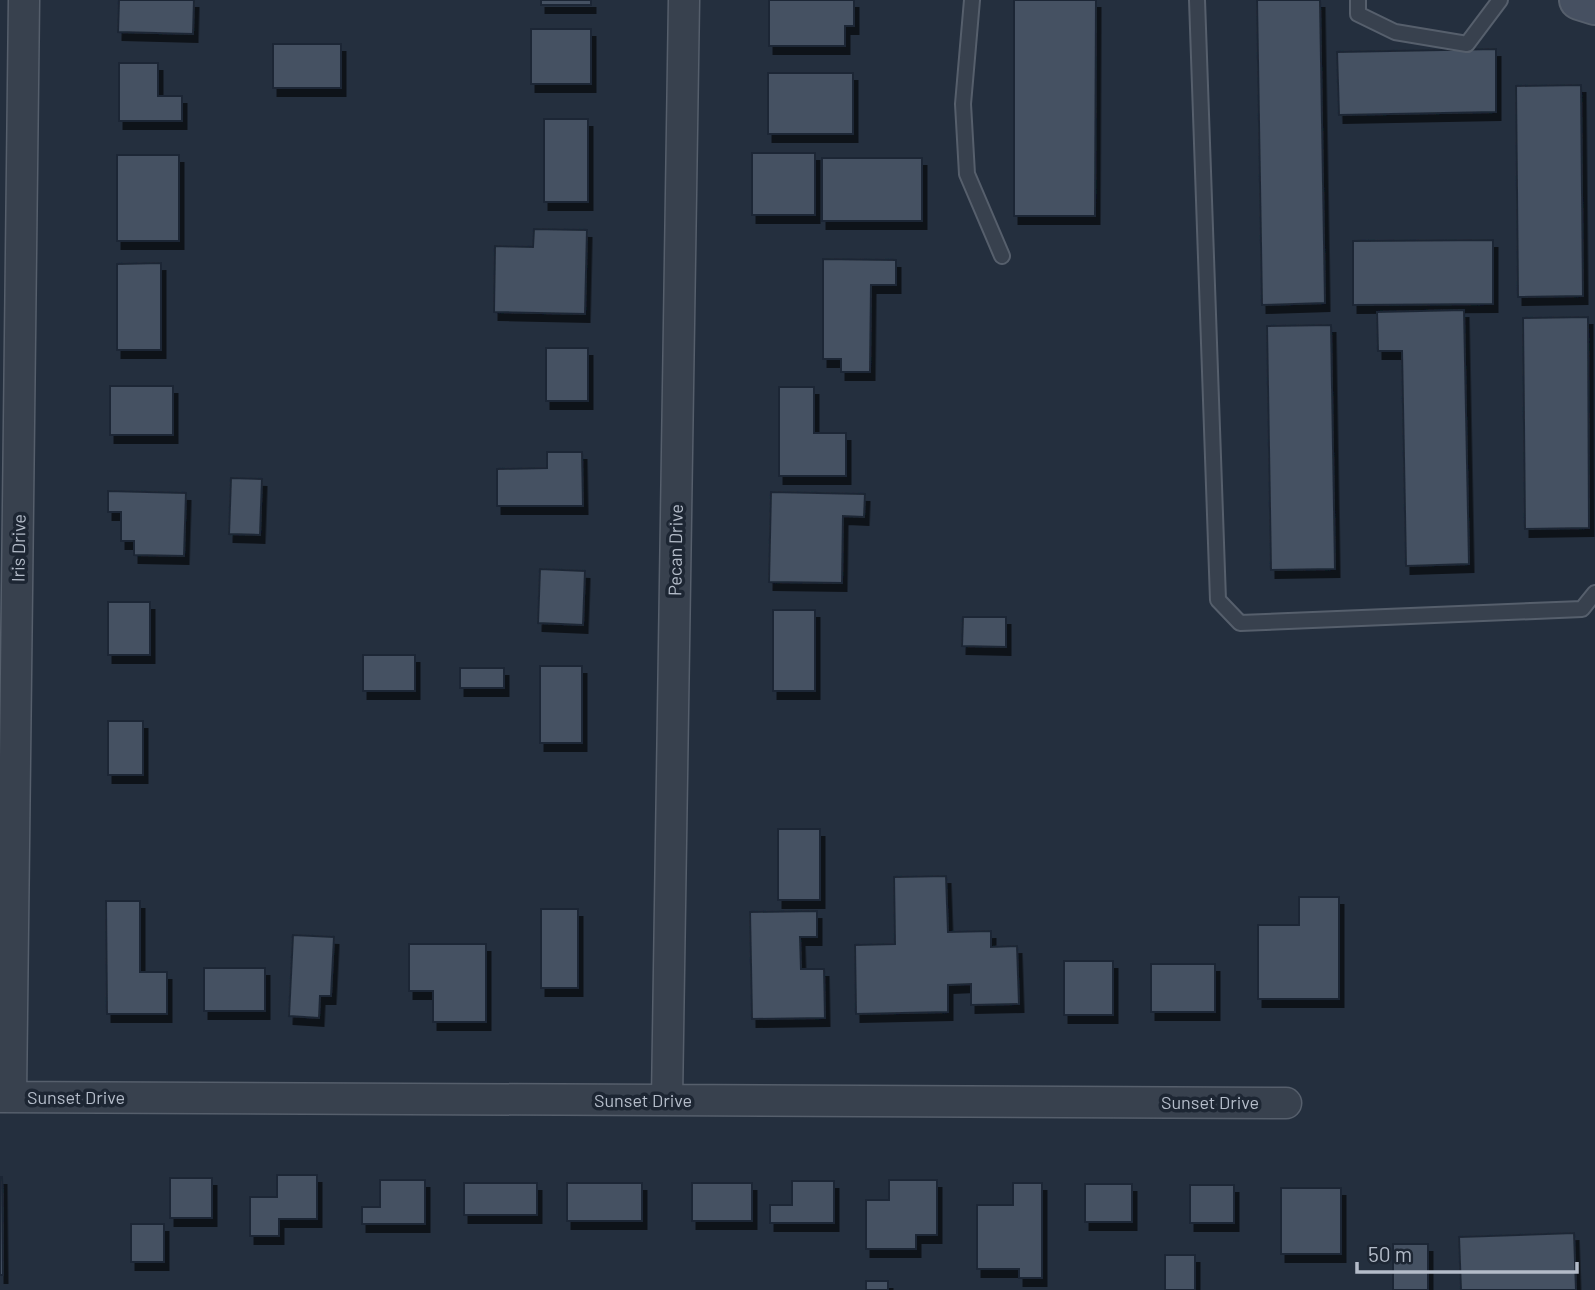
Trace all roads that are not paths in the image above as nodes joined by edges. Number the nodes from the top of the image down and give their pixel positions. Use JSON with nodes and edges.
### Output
{"nodes":[{"id":1,"x":24,"y":0,"type":"edge"},
{"id":2,"x":684,"y":0,"type":"edge"},
{"id":3,"x":972,"y":0,"type":"edge"},
{"id":4,"x":1197,"y":0,"type":"edge"},
{"id":5,"x":1358,"y":0,"type":"edge"},
{"id":6,"x":1500,"y":0,"type":"edge"},
{"id":7,"x":1579,"y":0,"type":"edge"},
{"id":8,"x":1595,"y":5,"type":"edge"},
{"id":9,"x":1002,"y":256,"type":"dead end"},
{"id":10,"x":1595,"y":593,"type":"edge"},
{"id":11,"x":6,"y":1097,"type":"edge"},
{"id":12,"x":667,"y":1100,"type":"junction"},
{"id":13,"x":1286,"y":1102,"type":"dead end"}],
"edges":[{"from":1,"to":11,"type":"street","name":"Iris Drive"},
{"from":2,"to":12,"type":"street","name":"Pecan Drive"},
{"from":3,"to":9,"type":"lane"},
{"from":4,"to":10,"type":"lane"},
{"from":5,"to":6,"type":"lane"},
{"from":7,"to":8,"type":"main road"},
{"from":11,"to":12,"type":"street","name":"Sunset Drive"},
{"from":12,"to":13,"type":"street","name":"Sunset Drive"}]}
